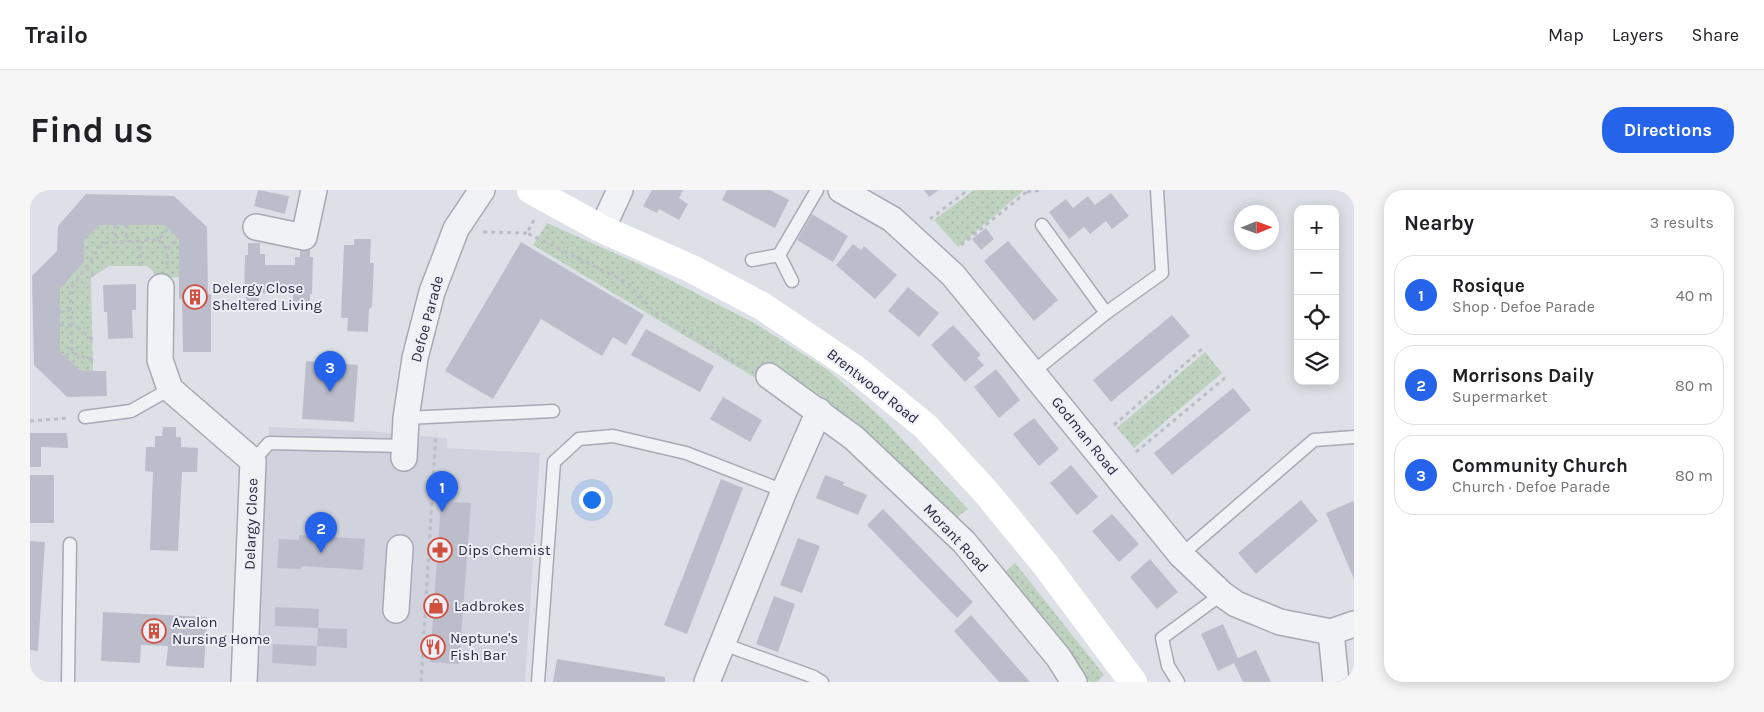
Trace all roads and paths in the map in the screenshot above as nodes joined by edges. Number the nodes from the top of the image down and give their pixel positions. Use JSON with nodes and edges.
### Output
{"nodes":[{"id":1,"x":314,"y":190,"type":"edge"},
{"id":2,"x":482,"y":190,"type":"edge"},
{"id":3,"x":620,"y":190,"type":"edge"},
{"id":4,"x":816,"y":190,"type":"edge"},
{"id":5,"x":841,"y":190,"type":"edge"},
{"id":6,"x":968,"y":190,"type":"edge"},
{"id":7,"x":1043,"y":190,"type":"edge"},
{"id":8,"x":1157,"y":190,"type":"edge"},
{"id":9,"x":1028,"y":191,"type":"edge"},
{"id":10,"x":538,"y":194,"type":"edge"},
{"id":11,"x":930,"y":219,"type":"dead end"},
{"id":12,"x":116,"y":225,"type":"dead end"},
{"id":13,"x":126,"y":225,"type":"dead end"},
{"id":14,"x":1042,"y":226,"type":"dead end"},
{"id":15,"x":256,"y":227,"type":"dead end"},
{"id":16,"x":168,"y":229,"type":"dead end"},
{"id":17,"x":602,"y":229,"type":"junction"},
{"id":18,"x":179,"y":239,"type":"dead end"},
{"id":19,"x":158,"y":240,"type":"junction"},
{"id":20,"x":140,"y":241,"type":"junction"},
{"id":21,"x":116,"y":242,"type":"junction"},
{"id":22,"x":127,"y":242,"type":"junction"},
{"id":23,"x":961,"y":246,"type":"dead end"},
{"id":24,"x":167,"y":249,"type":"junction"},
{"id":25,"x":779,"y":255,"type":"junction"},
{"id":26,"x":752,"y":260,"type":"dead end"},
{"id":27,"x":140,"y":266,"type":"dead end"},
{"id":28,"x":86,"y":267,"type":"junction"},
{"id":29,"x":94,"y":276,"type":"dead end"},
{"id":30,"x":164,"y":278,"type":"joint"},
{"id":31,"x":792,"y":280,"type":"dead end"},
{"id":32,"x":70,"y":310,"type":"junction"},
{"id":33,"x":60,"y":312,"type":"dead end"},
{"id":34,"x":1106,"y":313,"type":"junction"},
{"id":35,"x":71,"y":324,"type":"junction"},
{"id":36,"x":60,"y":325,"type":"dead end"},
{"id":37,"x":92,"y":340,"type":"dead end"},
{"id":38,"x":71,"y":347,"type":"junction"},
{"id":39,"x":1202,"y":349,"type":"dead end"},
{"id":40,"x":78,"y":355,"type":"junction"},
{"id":41,"x":66,"y":357,"type":"dead end"},
{"id":42,"x":93,"y":360,"type":"dead end"},
{"id":43,"x":72,"y":363,"type":"dead end"},
{"id":44,"x":1032,"y":372,"type":"junction"},
{"id":45,"x":760,"y":374,"type":"joint"},
{"id":46,"x":1225,"y":378,"type":"dead end"},
{"id":47,"x":170,"y":389,"type":"junction"},
{"id":48,"x":553,"y":411,"type":"dead end"},
{"id":49,"x":819,"y":411,"type":"junction"},
{"id":50,"x":85,"y":417,"type":"joint"},
{"id":51,"x":406,"y":418,"type":"junction"},
{"id":52,"x":30,"y":421,"type":"edge"},
{"id":53,"x":1114,"y":425,"type":"dead end"},
{"id":54,"x":1354,"y":438,"type":"edge"},
{"id":55,"x":404,"y":452,"type":"joint"},
{"id":56,"x":1136,"y":452,"type":"dead end"},
{"id":57,"x":254,"y":461,"type":"junction"},
{"id":58,"x":784,"y":491,"type":"junction"},
{"id":59,"x":70,"y":544,"type":"dead end"},
{"id":60,"x":400,"y":548,"type":"dead end"},
{"id":61,"x":1182,"y":555,"type":"junction"},
{"id":62,"x":1222,"y":594,"type":"junction"},
{"id":63,"x":396,"y":610,"type":"dead end"},
{"id":64,"x":1342,"y":628,"type":"edge"},
{"id":65,"x":723,"y":644,"type":"junction"},
{"id":66,"x":68,"y":682,"type":"edge"},
{"id":67,"x":244,"y":682,"type":"edge"},
{"id":68,"x":538,"y":682,"type":"edge"},
{"id":69,"x":707,"y":682,"type":"edge"},
{"id":70,"x":822,"y":682,"type":"edge"},
{"id":71,"x":1074,"y":682,"type":"edge"},
{"id":72,"x":1133,"y":682,"type":"edge"},
{"id":73,"x":1178,"y":682,"type":"edge"},
{"id":74,"x":1336,"y":682,"type":"edge"}],
"edges":[{"from":1,"to":15,"type":"street"},
{"from":2,"to":51,"type":"street","name":"Defoe Parade"},
{"from":3,"to":17,"type":"street"},
{"from":4,"to":25,"type":"lane"},
{"from":5,"to":44,"type":"street","name":"Godman Road"},
{"from":6,"to":11,"type":"path"},
{"from":7,"to":9,"type":"path"},
{"from":8,"to":34,"type":"lane"},
{"from":9,"to":23,"type":"path"},
{"from":10,"to":17,"type":"street","name":"Brentwood Road"},
{"from":10,"to":45,"type":"path"},
{"from":12,"to":21,"type":"path"},
{"from":13,"to":22,"type":"path"},
{"from":14,"to":34,"type":"lane"},
{"from":16,"to":19,"type":"path"},
{"from":17,"to":72,"type":"street","name":"Brentwood Road"},
{"from":18,"to":24,"type":"path"},
{"from":19,"to":20,"type":"path"},
{"from":19,"to":24,"type":"path"},
{"from":20,"to":22,"type":"path"},
{"from":20,"to":27,"type":"path"},
{"from":21,"to":22,"type":"path"},
{"from":21,"to":28,"type":"path"},
{"from":24,"to":30,"type":"path"},
{"from":25,"to":26,"type":"lane"},
{"from":25,"to":31,"type":"lane"},
{"from":28,"to":29,"type":"path"},
{"from":28,"to":32,"type":"path"},
{"from":30,"to":47,"type":"street"},
{"from":32,"to":33,"type":"path"},
{"from":32,"to":35,"type":"path"},
{"from":34,"to":44,"type":"lane"},
{"from":35,"to":36,"type":"path"},
{"from":35,"to":37,"type":"path"},
{"from":35,"to":38,"type":"path"},
{"from":38,"to":40,"type":"path"},
{"from":38,"to":41,"type":"path"},
{"from":39,"to":53,"type":"path"},
{"from":40,"to":42,"type":"path"},
{"from":40,"to":43,"type":"path"},
{"from":44,"to":61,"type":"street","name":"Godman Road"},
{"from":45,"to":49,"type":"street","name":"Morant Road"},
{"from":46,"to":56,"type":"path"},
{"from":47,"to":50,"type":"lane"},
{"from":47,"to":57,"type":"street","name":"Delargy Close"},
{"from":48,"to":51,"type":"lane"},
{"from":49,"to":58,"type":"street"},
{"from":49,"to":71,"type":"street","name":"Morant Road"},
{"from":50,"to":52,"type":"path"},
{"from":51,"to":55,"type":"street","name":"Defoe Parade"},
{"from":54,"to":61,"type":"lane"},
{"from":55,"to":57,"type":"lane"},
{"from":57,"to":67,"type":"street","name":"Delargy Close"},
{"from":58,"to":65,"type":"street"},
{"from":58,"to":68,"type":"lane"},
{"from":59,"to":66,"type":"lane"},
{"from":60,"to":63,"type":"street"},
{"from":61,"to":62,"type":"street","name":"Godman Road"},
{"from":62,"to":64,"type":"street","name":"Godman Road"},
{"from":62,"to":73,"type":"lane"},
{"from":64,"to":74,"type":"street"},
{"from":65,"to":69,"type":"street"},
{"from":65,"to":70,"type":"lane"}]}
